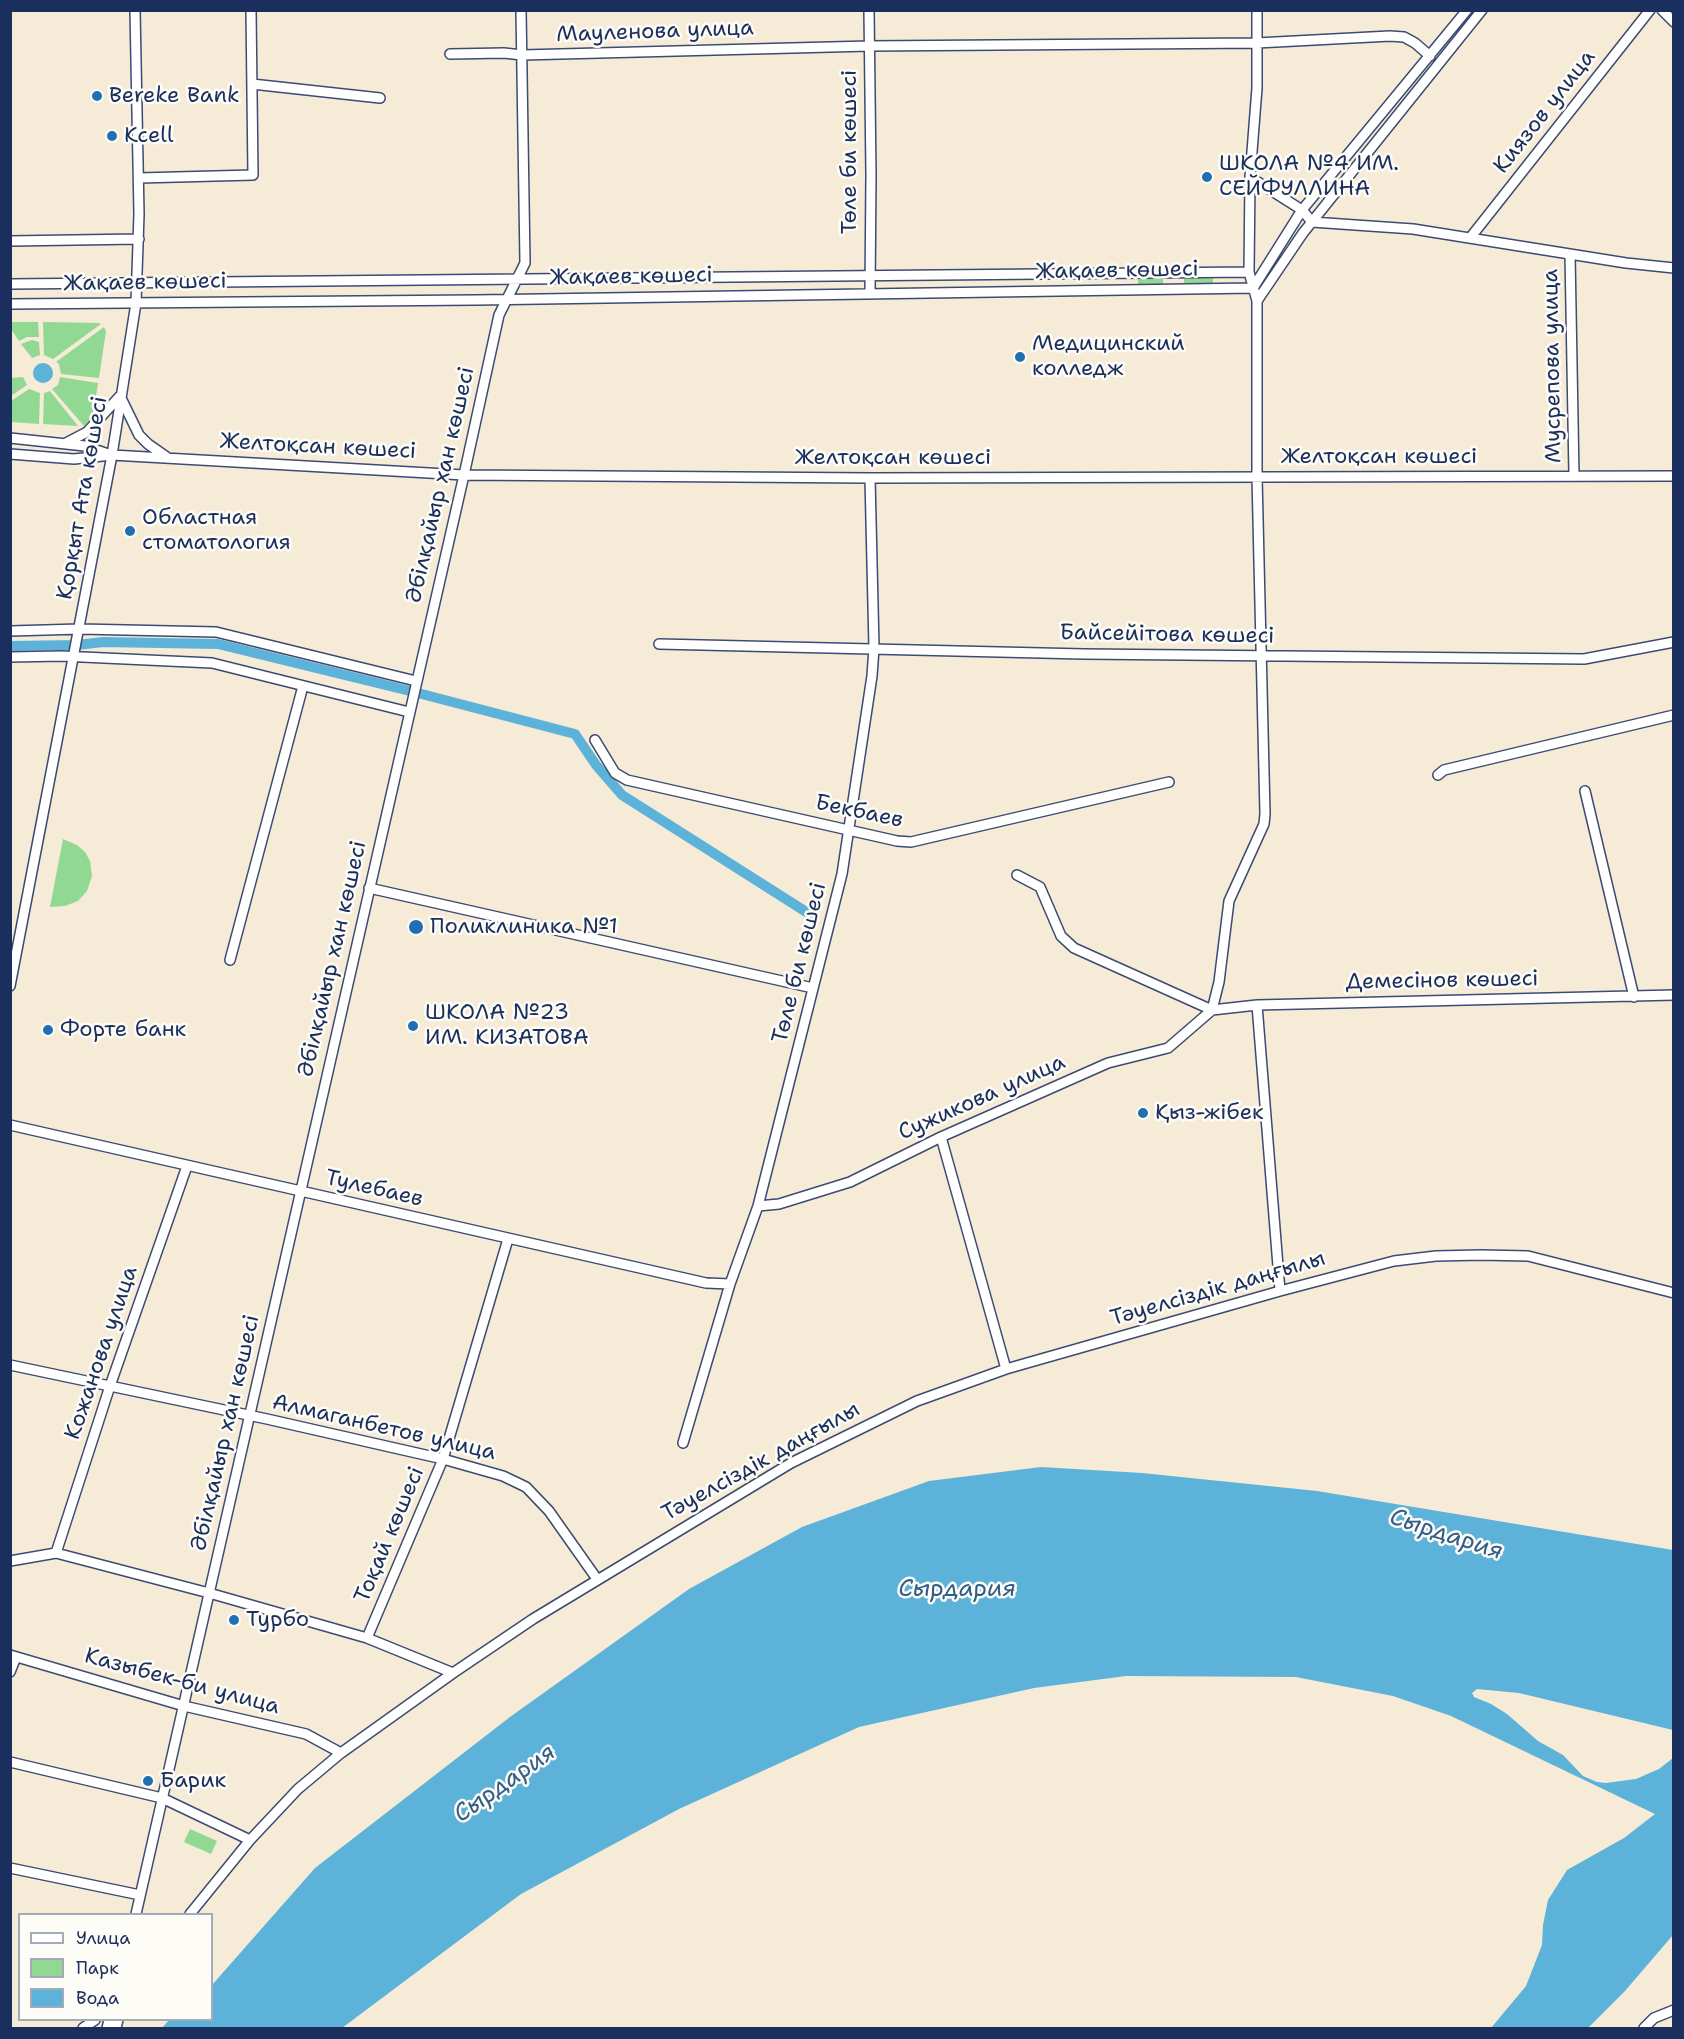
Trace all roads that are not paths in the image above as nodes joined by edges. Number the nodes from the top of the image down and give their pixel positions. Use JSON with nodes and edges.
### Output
{"nodes":[{"id":1,"x":135,"y":10,"type":"edge"},
{"id":2,"x":251,"y":10,"type":"edge"},
{"id":3,"x":520,"y":10,"type":"edge"},
{"id":4,"x":869,"y":10,"type":"edge"},
{"id":5,"x":1257,"y":10,"type":"edge"},
{"id":6,"x":1467,"y":10,"type":"edge"},
{"id":7,"x":1482,"y":10,"type":"edge"},
{"id":8,"x":1650,"y":10,"type":"edge"},
{"id":9,"x":1662,"y":10,"type":"edge"},
{"id":10,"x":1674,"y":22,"type":"edge"},
{"id":11,"x":1257,"y":44,"type":"junction"},
{"id":12,"x":869,"y":46,"type":"junction"},
{"id":13,"x":450,"y":54,"type":"dead end"},
{"id":14,"x":522,"y":55,"type":"junction"},
{"id":15,"x":1430,"y":56,"type":"junction"},
{"id":16,"x":252,"y":84,"type":"junction"},
{"id":17,"x":380,"y":98,"type":"dead end"},
{"id":18,"x":1250,"y":177,"type":"junction"},
{"id":19,"x":139,"y":178,"type":"junction"},
{"id":20,"x":1302,"y":210,"type":"junction"},
{"id":21,"x":1312,"y":222,"type":"junction"},
{"id":22,"x":1470,"y":238,"type":"junction"},
{"id":23,"x":139,"y":239,"type":"junction"},
{"id":24,"x":10,"y":241,"type":"edge"},
{"id":25,"x":1570,"y":254,"type":"junction"},
{"id":26,"x":1674,"y":268,"type":"edge"},
{"id":27,"x":1249,"y":272,"type":"junction"},
{"id":28,"x":871,"y":276,"type":"junction"},
{"id":29,"x":517,"y":279,"type":"junction"},
{"id":30,"x":10,"y":284,"type":"edge"},
{"id":31,"x":137,"y":284,"type":"junction"},
{"id":32,"x":1253,"y":288,"type":"junction"},
{"id":33,"x":870,"y":294,"type":"junction"},
{"id":34,"x":507,"y":299,"type":"junction"},
{"id":35,"x":1257,"y":301,"type":"junction"},
{"id":36,"x":135,"y":303,"type":"junction"},
{"id":37,"x":10,"y":304,"type":"edge"},
{"id":38,"x":120,"y":396,"type":"junction"},
{"id":39,"x":10,"y":438,"type":"edge"},
{"id":40,"x":66,"y":443,"type":"junction"},
{"id":41,"x":10,"y":454,"type":"edge"},
{"id":42,"x":112,"y":455,"type":"junction"},
{"id":43,"x":170,"y":459,"type":"junction"},
{"id":44,"x":464,"y":475,"type":"junction"},
{"id":45,"x":1574,"y":476,"type":"junction"},
{"id":46,"x":1674,"y":476,"type":"edge"},
{"id":47,"x":1257,"y":477,"type":"junction"},
{"id":48,"x":870,"y":478,"type":"junction"},
{"id":49,"x":80,"y":629,"type":"junction"},
{"id":50,"x":10,"y":631,"type":"edge"},
{"id":51,"x":1674,"y":642,"type":"edge"},
{"id":52,"x":659,"y":644,"type":"dead end"},
{"id":53,"x":874,"y":648,"type":"junction"},
{"id":54,"x":1262,"y":656,"type":"junction"},
{"id":55,"x":10,"y":657,"type":"edge"},
{"id":56,"x":74,"y":657,"type":"junction"},
{"id":57,"x":416,"y":681,"type":"junction"},
{"id":58,"x":303,"y":686,"type":"junction"},
{"id":59,"x":409,"y":712,"type":"junction"},
{"id":60,"x":1674,"y":715,"type":"edge"},
{"id":61,"x":595,"y":740,"type":"dead end"},
{"id":62,"x":1438,"y":775,"type":"dead end"},
{"id":63,"x":1169,"y":782,"type":"dead end"},
{"id":64,"x":1585,"y":791,"type":"dead end"},
{"id":65,"x":848,"y":830,"type":"junction"},
{"id":66,"x":1017,"y":875,"type":"dead end"},
{"id":67,"x":369,"y":888,"type":"junction"},
{"id":68,"x":230,"y":960,"type":"dead end"},
{"id":69,"x":13,"y":965,"type":"edge"},
{"id":70,"x":10,"y":986,"type":"edge"},
{"id":71,"x":813,"y":988,"type":"junction"},
{"id":72,"x":1674,"y":995,"type":"edge"},
{"id":73,"x":1634,"y":997,"type":"junction"},
{"id":74,"x":1257,"y":1005,"type":"junction"},
{"id":75,"x":1212,"y":1010,"type":"junction"},
{"id":76,"x":10,"y":1125,"type":"edge"},
{"id":77,"x":941,"y":1137,"type":"junction"},
{"id":78,"x":186,"y":1166,"type":"junction"},
{"id":79,"x":301,"y":1192,"type":"junction"},
{"id":80,"x":758,"y":1206,"type":"junction"},
{"id":81,"x":508,"y":1239,"type":"junction"},
{"id":82,"x":730,"y":1284,"type":"junction"},
{"id":83,"x":1280,"y":1291,"type":"junction"},
{"id":84,"x":1674,"y":1293,"type":"edge"},
{"id":85,"x":10,"y":1365,"type":"edge"},
{"id":86,"x":1006,"y":1369,"type":"junction"},
{"id":87,"x":110,"y":1386,"type":"junction"},
{"id":88,"x":250,"y":1416,"type":"junction"},
{"id":89,"x":683,"y":1443,"type":"dead end"},
{"id":90,"x":443,"y":1459,"type":"junction"},
{"id":91,"x":56,"y":1553,"type":"junction"},
{"id":92,"x":10,"y":1561,"type":"edge"},
{"id":93,"x":597,"y":1579,"type":"junction"},
{"id":94,"x":209,"y":1593,"type":"junction"},
{"id":95,"x":367,"y":1638,"type":"junction"},
{"id":96,"x":13,"y":1656,"type":"edge"},
{"id":97,"x":10,"y":1672,"type":"edge"},
{"id":98,"x":453,"y":1674,"type":"junction"},
{"id":99,"x":184,"y":1706,"type":"junction"},
{"id":100,"x":341,"y":1754,"type":"junction"},
{"id":101,"x":10,"y":1762,"type":"edge"},
{"id":102,"x":162,"y":1798,"type":"junction"},
{"id":103,"x":250,"y":1840,"type":"junction"},
{"id":104,"x":10,"y":1868,"type":"edge"},
{"id":105,"x":140,"y":1895,"type":"junction"},
{"id":106,"x":136,"y":1913,"type":"edge"},
{"id":107,"x":191,"y":1913,"type":"edge"},
{"id":108,"x":1674,"y":2010,"type":"edge"},
{"id":109,"x":1644,"y":2028,"type":"edge"}],
"edges":[{"from":1,"to":19,"type":"street","name":"Қорқыт Ата көшесі"},
{"from":2,"to":16,"type":"street"},
{"from":3,"to":14,"type":"street","name":"Әбілқайыр хан көшесі"},
{"from":4,"to":12,"type":"street","name":"Төле би көшесі"},
{"from":5,"to":11,"type":"street"},
{"from":6,"to":15,"type":"street"},
{"from":7,"to":21,"type":"street"},
{"from":8,"to":22,"type":"street","name":"Киязов улица"},
{"from":9,"to":10,"type":"street"},
{"from":11,"to":12,"type":"street","name":"Мауленова улица"},
{"from":11,"to":15,"type":"street","name":"Мауленова улица"},
{"from":11,"to":18,"type":"street"},
{"from":12,"to":14,"type":"street","name":"Мауленова улица"},
{"from":12,"to":28,"type":"street","name":"Төле би көшесі"},
{"from":13,"to":14,"type":"street","name":"Мауленова улица"},
{"from":14,"to":29,"type":"street","name":"Әбілқайыр хан көшесі"},
{"from":15,"to":20,"type":"street"},
{"from":16,"to":17,"type":"street"},
{"from":16,"to":19,"type":"street"},
{"from":18,"to":20,"type":"street"},
{"from":18,"to":27,"type":"street"},
{"from":19,"to":23,"type":"street","name":"Қорқыт Ата көшесі"},
{"from":20,"to":21,"type":"street"},
{"from":20,"to":32,"type":"street"},
{"from":21,"to":22,"type":"street"},
{"from":21,"to":35,"type":"street"},
{"from":22,"to":25,"type":"street"},
{"from":23,"to":24,"type":"street"},
{"from":23,"to":31,"type":"street","name":"Қорқыт Ата көшесі"},
{"from":25,"to":26,"type":"street"},
{"from":25,"to":45,"type":"street","name":"Мусрепова улица"},
{"from":27,"to":28,"type":"street","name":"Жақаев көшесі"},
{"from":27,"to":32,"type":"street"},
{"from":28,"to":29,"type":"street","name":"Жақаев көшесі"},
{"from":28,"to":33,"type":"street","name":"Төле би көшесі"},
{"from":29,"to":31,"type":"street","name":"Жақаев көшесі"},
{"from":29,"to":34,"type":"street","name":"Әбілқайыр хан көшесі"},
{"from":30,"to":31,"type":"street","name":"Жақаев көшесі"},
{"from":31,"to":36,"type":"street","name":"Қорқыт Ата көшесі"},
{"from":32,"to":33,"type":"street","name":"Жақаев көшесі"},
{"from":32,"to":35,"type":"street"},
{"from":33,"to":34,"type":"street","name":"Жақаев көшесі"},
{"from":34,"to":36,"type":"street","name":"Жақаев көшесі"},
{"from":34,"to":44,"type":"street","name":"Әбілқайыр хан көшесі"},
{"from":35,"to":47,"type":"street"},
{"from":36,"to":37,"type":"street","name":"Жақаев көшесі"},
{"from":36,"to":38,"type":"street","name":"Қорқыт Ата көшесі"},
{"from":38,"to":40,"type":"street"},
{"from":38,"to":42,"type":"street","name":"Қорқыт Ата көшесі"},
{"from":38,"to":43,"type":"street"},
{"from":39,"to":40,"type":"street","name":"Желтоқсан көшесі"},
{"from":40,"to":42,"type":"street","name":"Желтоқсан көшесі"},
{"from":41,"to":42,"type":"street","name":"Желтоқсан көшесі"},
{"from":42,"to":43,"type":"street","name":"Желтоқсан көшесі"},
{"from":42,"to":49,"type":"street","name":"Қорқыт Ата көшесі"},
{"from":43,"to":44,"type":"street","name":"Желтоқсан көшесі"},
{"from":44,"to":48,"type":"street","name":"Желтоқсан көшесі"},
{"from":44,"to":57,"type":"street","name":"Әбілқайыр хан көшесі"},
{"from":45,"to":46,"type":"street","name":"Желтоқсан көшесі"},
{"from":45,"to":47,"type":"street","name":"Желтоқсан көшесі"},
{"from":47,"to":48,"type":"street","name":"Желтоқсан көшесі"},
{"from":47,"to":54,"type":"street"},
{"from":48,"to":53,"type":"street","name":"Төле би көшесі"},
{"from":49,"to":50,"type":"street"},
{"from":49,"to":56,"type":"street","name":"Қорқыт Ата көшесі"},
{"from":49,"to":57,"type":"street"},
{"from":51,"to":54,"type":"street","name":"Байсейітова көшесі"},
{"from":52,"to":53,"type":"street","name":"Байсейітова көшесі"},
{"from":53,"to":54,"type":"street","name":"Байсейітова көшесі"},
{"from":53,"to":65,"type":"street","name":"Төле би көшесі"},
{"from":54,"to":75,"type":"street"},
{"from":55,"to":56,"type":"street"},
{"from":56,"to":58,"type":"street"},
{"from":56,"to":69,"type":"street","name":"Қорқыт Ата көшесі"},
{"from":57,"to":59,"type":"street","name":"Әбілқайыр хан көшесі"},
{"from":58,"to":59,"type":"street"},
{"from":58,"to":68,"type":"street"},
{"from":59,"to":67,"type":"street","name":"Әбілқайыр хан көшесі"},
{"from":60,"to":62,"type":"street"},
{"from":61,"to":65,"type":"street","name":"Бекбаев"},
{"from":63,"to":65,"type":"street","name":"Бекбаев"},
{"from":64,"to":73,"type":"street"},
{"from":65,"to":71,"type":"street","name":"Төле би көшесі"},
{"from":66,"to":75,"type":"street"},
{"from":67,"to":71,"type":"street"},
{"from":67,"to":79,"type":"street","name":"Әбілқайыр хан көшесі"},
{"from":69,"to":70,"type":"street","name":"Қорқыт Ата көшесі"},
{"from":71,"to":80,"type":"street","name":"Төле би көшесі"},
{"from":72,"to":73,"type":"street","name":"Демесінов көшесі"},
{"from":73,"to":74,"type":"street","name":"Демесінов көшесі"},
{"from":74,"to":75,"type":"street","name":"Демесінов көшесі"},
{"from":74,"to":83,"type":"street"},
{"from":75,"to":77,"type":"street","name":"Сужикова улица"},
{"from":76,"to":78,"type":"street","name":"Тулебаев"},
{"from":77,"to":80,"type":"street","name":"Сужикова улица"},
{"from":77,"to":86,"type":"street"},
{"from":78,"to":79,"type":"street","name":"Тулебаев"},
{"from":78,"to":87,"type":"street","name":"Кожанова улица"},
{"from":79,"to":81,"type":"street","name":"Тулебаев"},
{"from":79,"to":88,"type":"street","name":"Әбілқайыр хан көшесі"},
{"from":80,"to":82,"type":"street","name":"Төле би көшесі"},
{"from":81,"to":82,"type":"street","name":"Тулебаев"},
{"from":81,"to":90,"type":"street","name":"Тоқай көшесі"},
{"from":82,"to":89,"type":"street","name":"Төле би көшесі"},
{"from":83,"to":84,"type":"street","name":"Тәуелсіздік даңғылы"},
{"from":83,"to":86,"type":"street","name":"Тәуелсіздік даңғылы"},
{"from":85,"to":87,"type":"street","name":"Алмаганбетов улица"},
{"from":86,"to":93,"type":"street","name":"Тәуелсіздік даңғылы"},
{"from":87,"to":88,"type":"street","name":"Алмаганбетов улица"},
{"from":87,"to":91,"type":"street","name":"Кожанова улица"},
{"from":88,"to":90,"type":"street","name":"Алмаганбетов улица"},
{"from":88,"to":94,"type":"street","name":"Әбілқайыр хан көшесі"},
{"from":90,"to":93,"type":"street","name":"Алмаганбетов улица"},
{"from":90,"to":95,"type":"street","name":"Тоқай көшесі"},
{"from":91,"to":92,"type":"street"},
{"from":91,"to":94,"type":"street"},
{"from":93,"to":98,"type":"street","name":"Тәуелсіздік даңғылы"},
{"from":94,"to":95,"type":"street"},
{"from":94,"to":99,"type":"street","name":"Әбілқайыр хан көшесі"},
{"from":95,"to":98,"type":"street"},
{"from":96,"to":97,"type":"street"},
{"from":96,"to":99,"type":"street","name":"Казыбек-би улица"},
{"from":98,"to":100,"type":"street","name":"Тәуелсіздік даңғылы"},
{"from":99,"to":100,"type":"street","name":"Казыбек-би улица"},
{"from":99,"to":102,"type":"street","name":"Әбілқайыр хан көшесі"},
{"from":100,"to":103,"type":"street","name":"Тәуелсіздік даңғылы"},
{"from":101,"to":102,"type":"street"},
{"from":102,"to":103,"type":"street"},
{"from":102,"to":105,"type":"street","name":"Әбілқайыр хан көшесі"},
{"from":103,"to":107,"type":"street","name":"Тәуелсіздік даңғылы"},
{"from":104,"to":105,"type":"street"},
{"from":105,"to":106,"type":"street","name":"Әбілқайыр хан көшесі"},
{"from":108,"to":109,"type":"street"}]}
